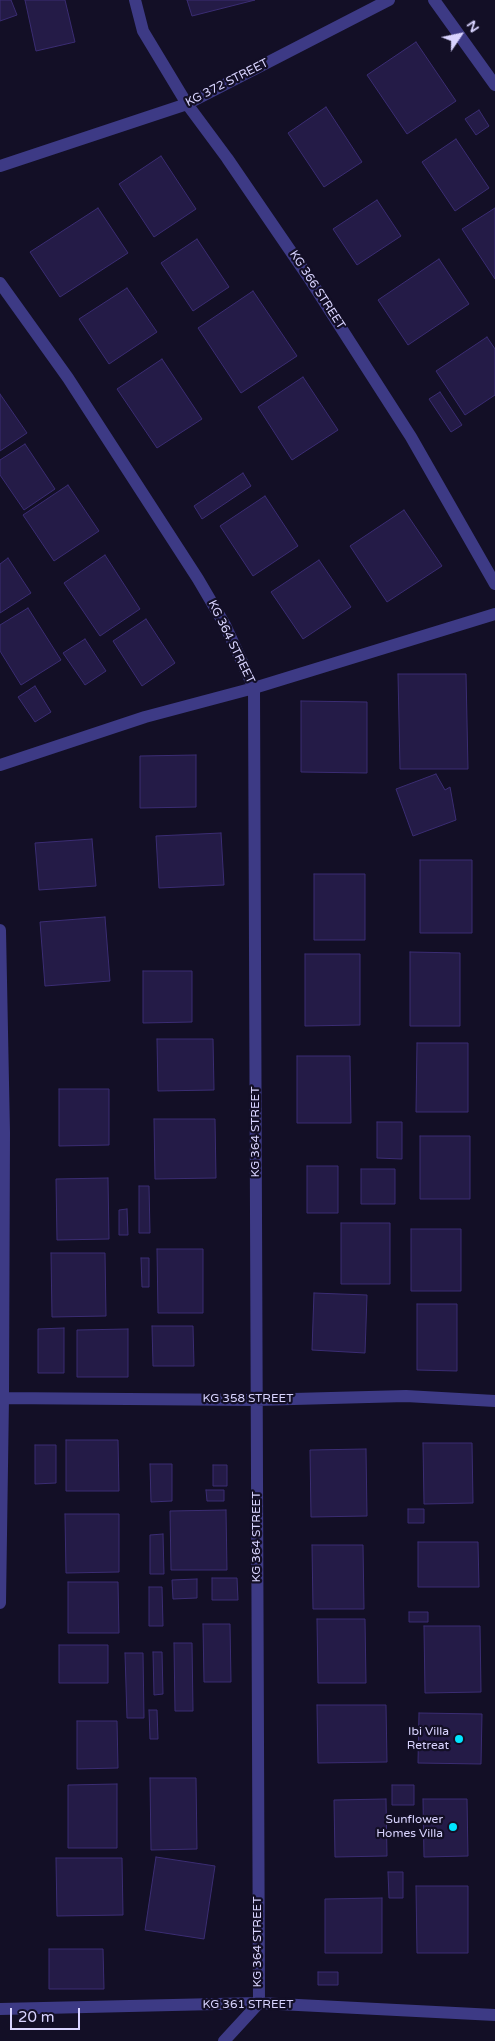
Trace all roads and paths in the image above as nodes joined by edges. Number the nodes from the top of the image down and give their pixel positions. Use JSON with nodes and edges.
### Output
{"nodes":[{"id":1,"x":135,"y":0,"type":"edge"},
{"id":2,"x":389,"y":0,"type":"edge"},
{"id":3,"x":434,"y":0,"type":"edge"},
{"id":4,"x":495,"y":85,"type":"edge"},
{"id":5,"x":187,"y":104,"type":"junction"},
{"id":6,"x":0,"y":166,"type":"edge"},
{"id":7,"x":0,"y":283,"type":"edge"},
{"id":8,"x":495,"y":584,"type":"edge"},
{"id":9,"x":495,"y":614,"type":"edge"},
{"id":10,"x":254,"y":688,"type":"junction"},
{"id":11,"x":0,"y":765,"type":"edge"},
{"id":12,"x":0,"y":930,"type":"edge"},
{"id":13,"x":2,"y":1398,"type":"edge"},
{"id":14,"x":256,"y":1400,"type":"junction"},
{"id":15,"x":495,"y":1401,"type":"edge"},
{"id":16,"x":0,"y":1603,"type":"edge"},
{"id":17,"x":258,"y":2003,"type":"junction"},
{"id":18,"x":0,"y":2009,"type":"edge"},
{"id":19,"x":495,"y":2015,"type":"edge"},
{"id":20,"x":224,"y":2041,"type":"edge"}],
"edges":[{"from":1,"to":5,"type":"street","name":"KG 366 STREET"},
{"from":2,"to":5,"type":"street","name":"KG 372 STREET"},
{"from":3,"to":4,"type":"street"},
{"from":5,"to":6,"type":"street","name":"KG 372 STREET"},
{"from":5,"to":8,"type":"street","name":"KG 366 STREET"},
{"from":7,"to":10,"type":"street","name":"KG 364 STREET"},
{"from":9,"to":10,"type":"street"},
{"from":10,"to":11,"type":"street"},
{"from":10,"to":14,"type":"street","name":"KG 364 STREET"},
{"from":12,"to":13,"type":"street"},
{"from":13,"to":14,"type":"street","name":"KG 358 STREET"},
{"from":13,"to":16,"type":"street"},
{"from":14,"to":15,"type":"street","name":"KG 358 STREET"},
{"from":14,"to":17,"type":"street","name":"KG 364 STREET"},
{"from":17,"to":18,"type":"street","name":"KG 361 STREET"},
{"from":17,"to":19,"type":"street","name":"KG 361 STREET"},
{"from":17,"to":20,"type":"street","name":"KG 364 STREET"}]}
